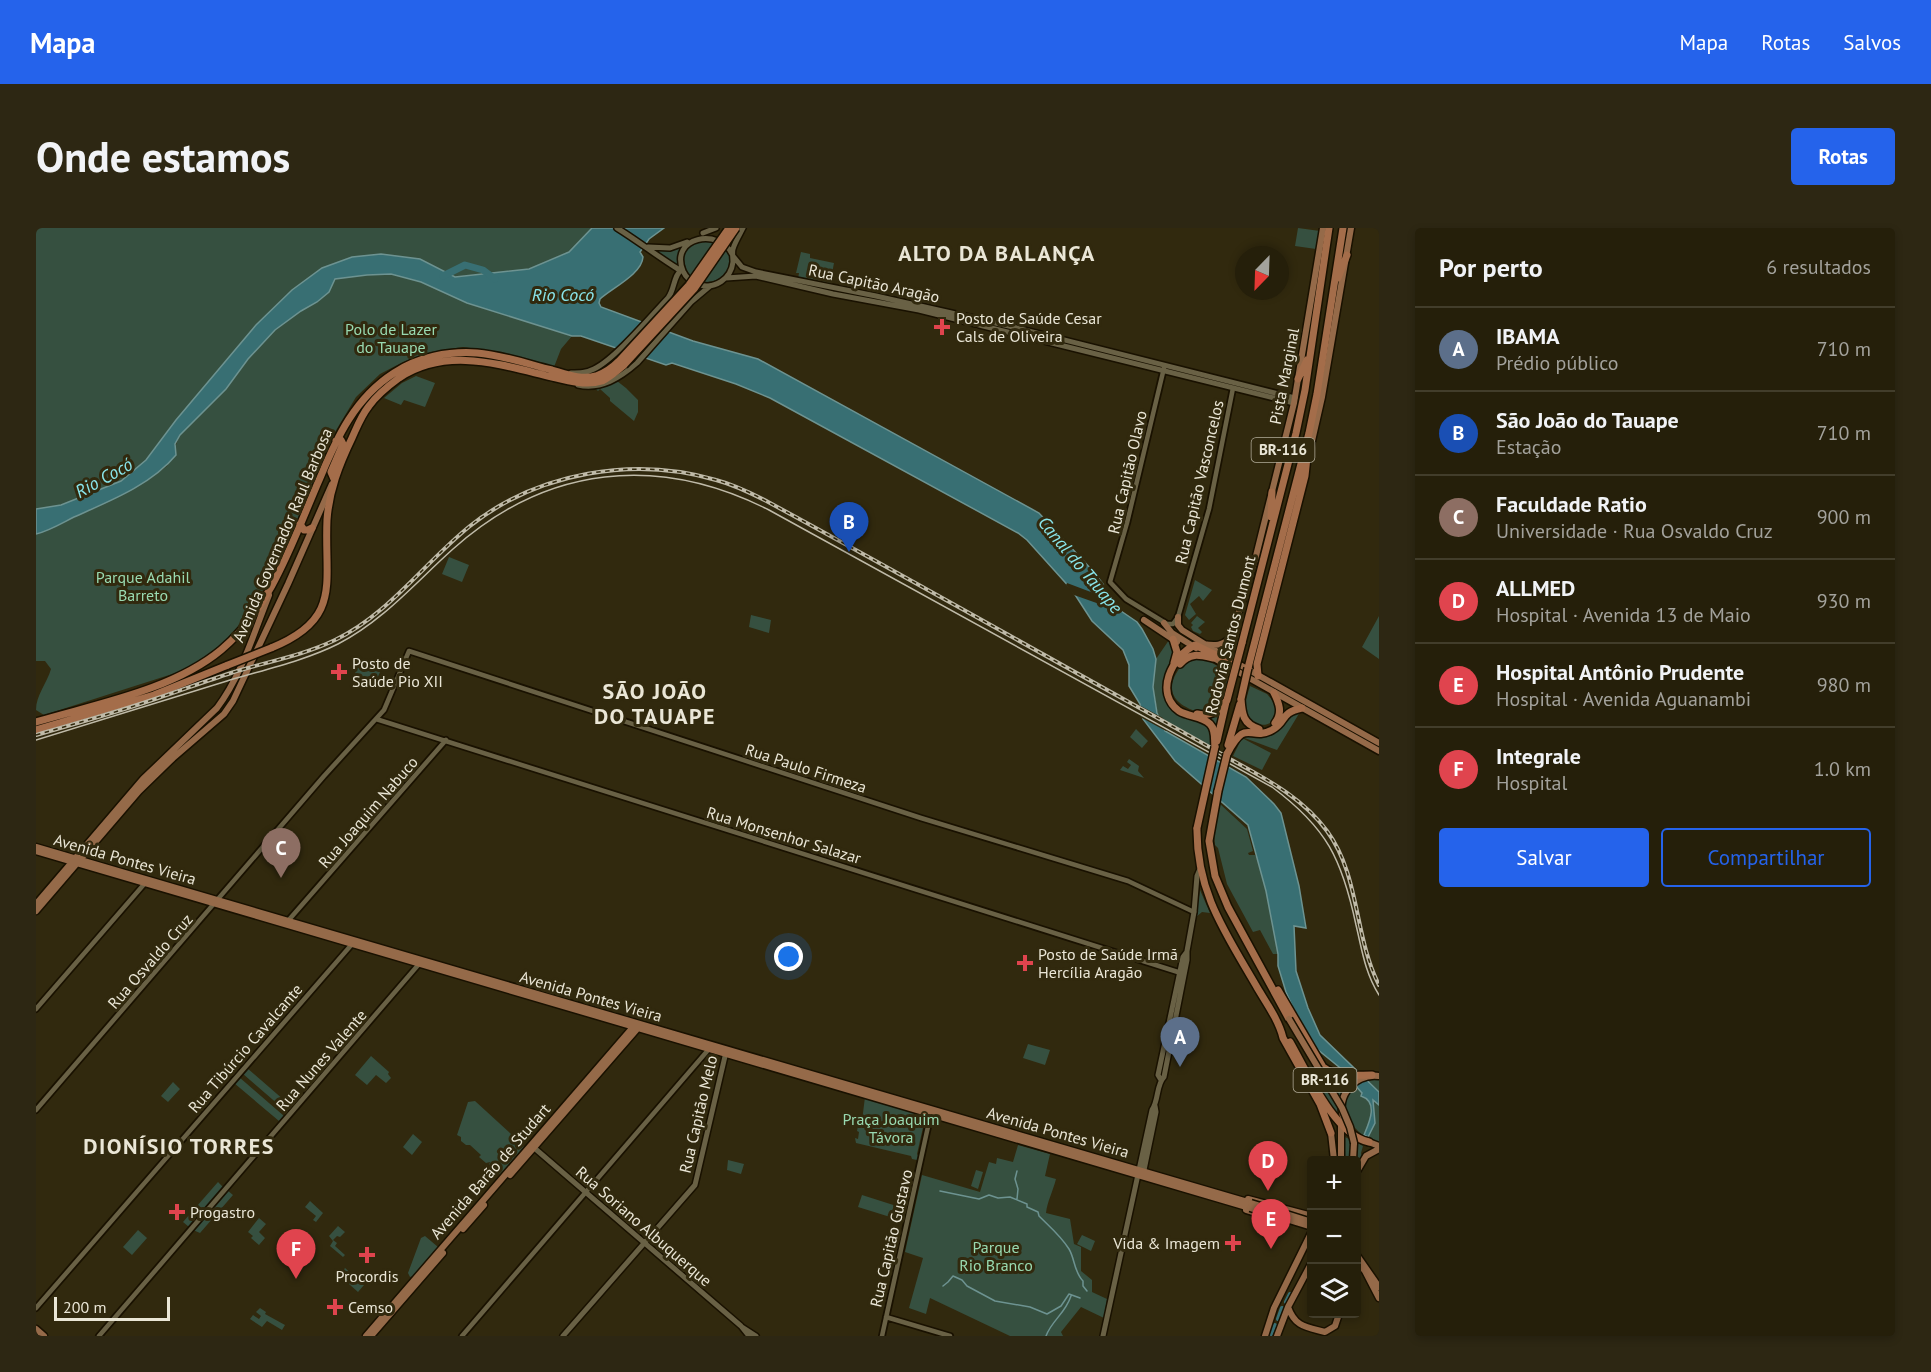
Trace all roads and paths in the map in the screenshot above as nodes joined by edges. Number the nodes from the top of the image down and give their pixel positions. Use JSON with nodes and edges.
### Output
{"nodes":[{"id":1,"x":617,"y":228,"type":"edge"},
{"id":2,"x":716,"y":228,"type":"edge"},
{"id":3,"x":729,"y":228,"type":"edge"},
{"id":4,"x":736,"y":228,"type":"edge"},
{"id":5,"x":743,"y":228,"type":"edge"},
{"id":6,"x":1323,"y":228,"type":"edge"},
{"id":7,"x":1329,"y":228,"type":"edge"},
{"id":8,"x":1343,"y":228,"type":"edge"},
{"id":9,"x":1351,"y":228,"type":"edge"},
{"id":10,"x":699,"y":235,"type":"junction"},
{"id":11,"x":688,"y":241,"type":"junction"},
{"id":12,"x":648,"y":247,"type":"junction"},
{"id":13,"x":733,"y":255,"type":"junction"},
{"id":14,"x":1347,"y":255,"type":"junction"},
{"id":15,"x":666,"y":262,"type":"junction"},
{"id":16,"x":682,"y":268,"type":"junction"},
{"id":17,"x":726,"y":278,"type":"junction"},
{"id":18,"x":674,"y":284,"type":"junction"},
{"id":19,"x":710,"y":286,"type":"junction"},
{"id":20,"x":1333,"y":292,"type":"junction"},
{"id":21,"x":920,"y":308,"type":"junction"},
{"id":22,"x":1310,"y":352,"type":"junction"},
{"id":23,"x":619,"y":360,"type":"junction"},
{"id":24,"x":1164,"y":368,"type":"junction"},
{"id":25,"x":555,"y":375,"type":"junction"},
{"id":26,"x":1298,"y":379,"type":"junction"},
{"id":27,"x":1233,"y":388,"type":"junction"},
{"id":28,"x":1294,"y":401,"type":"junction"},
{"id":29,"x":1309,"y":433,"type":"junction"},
{"id":30,"x":336,"y":441,"type":"junction"},
{"id":31,"x":1308,"y":460,"type":"junction"},
{"id":32,"x":334,"y":479,"type":"junction"},
{"id":33,"x":1272,"y":492,"type":"junction"},
{"id":34,"x":300,"y":524,"type":"junction"},
{"id":35,"x":312,"y":528,"type":"junction"},
{"id":36,"x":1271,"y":530,"type":"junction"},
{"id":37,"x":276,"y":578,"type":"junction"},
{"id":38,"x":1178,"y":617,"type":"junction"},
{"id":39,"x":1164,"y":622,"type":"junction"},
{"id":40,"x":1173,"y":636,"type":"junction"},
{"id":41,"x":1203,"y":644,"type":"junction"},
{"id":42,"x":1192,"y":645,"type":"junction"},
{"id":43,"x":409,"y":651,"type":"joint"},
{"id":44,"x":1213,"y":658,"type":"junction"},
{"id":45,"x":1231,"y":660,"type":"junction"},
{"id":46,"x":1174,"y":664,"type":"junction"},
{"id":47,"x":1258,"y":676,"type":"junction"},
{"id":48,"x":1274,"y":693,"type":"junction"},
{"id":49,"x":1241,"y":699,"type":"junction"},
{"id":50,"x":1227,"y":700,"type":"junction"},
{"id":51,"x":1302,"y":708,"type":"junction"},
{"id":52,"x":1202,"y":717,"type":"junction"},
{"id":53,"x":376,"y":719,"type":"junction"},
{"id":54,"x":36,"y":722,"type":"edge"},
{"id":55,"x":36,"y":730,"type":"edge"},
{"id":56,"x":1256,"y":730,"type":"junction"},
{"id":57,"x":446,"y":741,"type":"junction"},
{"id":58,"x":1215,"y":747,"type":"junction"},
{"id":59,"x":1378,"y":748,"type":"edge"},
{"id":60,"x":1227,"y":754,"type":"junction"},
{"id":61,"x":142,"y":785,"type":"junction"},
{"id":62,"x":36,"y":849,"type":"edge"},
{"id":63,"x":77,"y":861,"type":"junction"},
{"id":64,"x":1200,"y":869,"type":"junction"},
{"id":65,"x":147,"y":882,"type":"junction"},
{"id":66,"x":217,"y":902,"type":"junction"},
{"id":67,"x":36,"y":904,"type":"edge"},
{"id":68,"x":36,"y":911,"type":"edge"},
{"id":69,"x":1194,"y":912,"type":"junction"},
{"id":70,"x":290,"y":921,"type":"junction"},
{"id":71,"x":282,"y":924,"type":"junction"},
{"id":72,"x":353,"y":942,"type":"junction"},
{"id":73,"x":419,"y":964,"type":"junction"},
{"id":74,"x":1182,"y":973,"type":"junction"},
{"id":75,"x":1265,"y":974,"type":"junction"},
{"id":76,"x":36,"y":1009,"type":"edge"},
{"id":77,"x":1289,"y":1019,"type":"joint"},
{"id":78,"x":635,"y":1026,"type":"junction"},
{"id":79,"x":1281,"y":1032,"type":"junction"},
{"id":80,"x":709,"y":1049,"type":"junction"},
{"id":81,"x":726,"y":1052,"type":"junction"},
{"id":82,"x":1377,"y":1074,"type":"edge"},
{"id":83,"x":36,"y":1110,"type":"edge"},
{"id":84,"x":931,"y":1112,"type":"junction"},
{"id":85,"x":1341,"y":1114,"type":"junction"},
{"id":86,"x":1341,"y":1124,"type":"junction"},
{"id":87,"x":1331,"y":1133,"type":"joint"},
{"id":88,"x":1369,"y":1142,"type":"junction"},
{"id":89,"x":532,"y":1146,"type":"junction"},
{"id":90,"x":1379,"y":1148,"type":"edge"},
{"id":91,"x":1333,"y":1156,"type":"edge"},
{"id":92,"x":1341,"y":1156,"type":"edge"},
{"id":93,"x":1353,"y":1156,"type":"edge"},
{"id":94,"x":1361,"y":1164,"type":"edge"},
{"id":95,"x":1141,"y":1173,"type":"junction"},
{"id":96,"x":586,"y":1194,"type":"junction"},
{"id":97,"x":1227,"y":1199,"type":"junction"},
{"id":98,"x":1251,"y":1206,"type":"junction"},
{"id":99,"x":1300,"y":1214,"type":"junction"},
{"id":100,"x":1307,"y":1215,"type":"edge"},
{"id":101,"x":1307,"y":1221,"type":"edge"},
{"id":102,"x":1297,"y":1225,"type":"junction"},
{"id":103,"x":1307,"y":1226,"type":"edge"},
{"id":104,"x":1307,"y":1229,"type":"edge"},
{"id":105,"x":1307,"y":1239,"type":"edge"},
{"id":106,"x":643,"y":1243,"type":"junction"},
{"id":107,"x":1361,"y":1259,"type":"edge"},
{"id":108,"x":1310,"y":1264,"type":"edge"},
{"id":109,"x":1360,"y":1264,"type":"edge"},
{"id":110,"x":1361,"y":1273,"type":"edge"},
{"id":111,"x":1377,"y":1283,"type":"edge"},
{"id":112,"x":1379,"y":1299,"type":"edge"},
{"id":113,"x":1288,"y":1307,"type":"junction"},
{"id":114,"x":36,"y":1308,"type":"edge"},
{"id":115,"x":886,"y":1317,"type":"junction"},
{"id":116,"x":1338,"y":1318,"type":"edge"},
{"id":117,"x":741,"y":1326,"type":"junction"},
{"id":118,"x":36,"y":1329,"type":"edge"},
{"id":119,"x":44,"y":1336,"type":"edge"},
{"id":120,"x":99,"y":1336,"type":"edge"},
{"id":121,"x":366,"y":1336,"type":"edge"},
{"id":122,"x":371,"y":1336,"type":"edge"},
{"id":123,"x":462,"y":1336,"type":"edge"},
{"id":124,"x":563,"y":1336,"type":"edge"},
{"id":125,"x":749,"y":1336,"type":"edge"},
{"id":126,"x":756,"y":1336,"type":"edge"},
{"id":127,"x":882,"y":1336,"type":"edge"},
{"id":128,"x":950,"y":1336,"type":"edge"},
{"id":129,"x":1103,"y":1336,"type":"edge"},
{"id":130,"x":1265,"y":1336,"type":"edge"},
{"id":131,"x":1277,"y":1336,"type":"edge"}],
"edges":[{"from":1,"to":12,"type":"main road"},
{"from":2,"to":10,"type":"main road"},
{"from":3,"to":23,"type":"highway","name":"Avenida Governador Raul Barbosa","bridge":true},
{"from":4,"to":23,"type":"highway","name":"Avenida Governador Raul Barbosa","bridge":true},
{"from":5,"to":13,"type":"main road"},
{"from":6,"to":26,"type":"main road","name":"Pista Marginal","number":"BR-116"},
{"from":7,"to":22,"type":"highway","name":"Rodovia Santos Dumont","number":"BR-116"},
{"from":8,"to":20,"type":"highway","name":"Rodovia Santos Dumont","number":"BR-116"},
{"from":9,"to":14,"type":"main road","number":"BR-116"},
{"from":10,"to":11,"type":"main road"},
{"from":10,"to":13,"type":"main road"},
{"from":11,"to":12,"type":"main road"},
{"from":11,"to":16,"type":"main road"},
{"from":12,"to":15,"type":"main road"},
{"from":13,"to":17,"type":"main road"},
{"from":13,"to":21,"type":"main road","name":"Rua Capitão Aragão"},
{"from":14,"to":20,"type":"highway"},
{"from":14,"to":31,"type":"main road","number":"BR-116"},
{"from":15,"to":16,"type":"main road"},
{"from":15,"to":18,"type":"main road"},
{"from":16,"to":18,"type":"main road","name":"Avenida Governador Raul Barbosa"},
{"from":16,"to":19,"type":"main road"},
{"from":17,"to":19,"type":"main road","name":"Avenida Governador Raul Barbosa"},
{"from":17,"to":21,"type":"main road","name":"Rua Capitão Aragão"},
{"from":18,"to":23,"type":"main road","name":"Avenida Governador Raul Barbosa"},
{"from":19,"to":25,"type":"main road","name":"Avenida Governador Raul Barbosa"},
{"from":20,"to":29,"type":"highway","name":"Rodovia Santos Dumont","number":"BR-116"},
{"from":21,"to":24,"type":"main road","name":"Rua Capitão Aragão"},
{"from":22,"to":26,"type":"highway"},
{"from":22,"to":36,"type":"highway","name":"Rodovia Santos Dumont","number":"BR-116"},
{"from":23,"to":25,"type":"main road","name":"Avenida Governador Raul Barbosa"},
{"from":23,"to":25,"type":"highway","name":"Avenida Governador Raul Barbosa"},
{"from":24,"to":27,"type":"main road","name":"Rua Capitão Aragão"},
{"from":24,"to":28,"type":"main road","name":"Rua Capitão Aragão"},
{"from":24,"to":39,"type":"street","name":"Rua Capitão Olavo"},
{"from":25,"to":30,"type":"highway","name":"Avenida Governador Raul Barbosa"},
{"from":25,"to":32,"type":"highway","name":"Avenida Governador Raul Barbosa"},
{"from":26,"to":28,"type":"main road","name":"Pista Marginal","number":"BR-116"},
{"from":27,"to":28,"type":"main road","name":"Rua Capitão Aragão"},
{"from":27,"to":38,"type":"street","name":"Rua Capitão Vasconcelos"},
{"from":28,"to":33,"type":"main road","name":"Pista Marginal","number":"BR-116"},
{"from":29,"to":31,"type":"highway"},
{"from":29,"to":49,"type":"highway","name":"Rodovia Santos Dumont","number":"BR-116","bridge":true},
{"from":30,"to":32,"type":"highway"},
{"from":30,"to":34,"type":"highway","name":"Avenida Governador Raul Barbosa"},
{"from":31,"to":47,"type":"highway"},
{"from":32,"to":35,"type":"main road","name":"Avenida Governador Raul Barbosa"},
{"from":32,"to":55,"type":"highway","bridge":true},
{"from":33,"to":36,"type":"highway"},
{"from":33,"to":41,"type":"main road","name":"Pista Marginal","number":"BR-116"},
{"from":34,"to":35,"type":"highway"},
{"from":34,"to":37,"type":"highway","name":"Avenida Governador Raul Barbosa"},
{"from":35,"to":61,"type":"main road","name":"Avenida Governador Raul Barbosa"},
{"from":36,"to":50,"type":"highway","name":"Rodovia Santos Dumont","number":"BR-116","bridge":true},
{"from":37,"to":54,"type":"highway"},
{"from":37,"to":61,"type":"main road","name":"Avenida Governador Raul Barbosa"},
{"from":38,"to":39,"type":"street"},
{"from":38,"to":42,"type":"main road"},
{"from":39,"to":40,"type":"main road"},
{"from":40,"to":42,"type":"main road"},
{"from":40,"to":42,"type":"main road"},
{"from":40,"to":46,"type":"highway"},
{"from":41,"to":42,"type":"main road"},
{"from":41,"to":45,"type":"main road"},
{"from":42,"to":44,"type":"main road"},
{"from":42,"to":45,"type":"highway"},
{"from":42,"to":46,"type":"highway"},
{"from":43,"to":53,"type":"street","name":"Rua Osvaldo Cruz"},
{"from":43,"to":69,"type":"street","name":"Rua Paulo Firmeza"},
{"from":44,"to":48,"type":"main road"},
{"from":44,"to":52,"type":"highway"},
{"from":45,"to":47,"type":"main road"},
{"from":46,"to":52,"type":"highway"},
{"from":47,"to":59,"type":"main road"},
{"from":48,"to":51,"type":"main road"},
{"from":48,"to":56,"type":"highway"},
{"from":49,"to":56,"type":"highway"},
{"from":49,"to":60,"type":"highway","name":"Rodovia Santos Dumont","number":"BR-116"},
{"from":50,"to":52,"type":"highway"},
{"from":50,"to":58,"type":"highway","name":"Rodovia Santos Dumont","number":"BR-116"},
{"from":51,"to":56,"type":"highway"},
{"from":51,"to":59,"type":"main road"},
{"from":52,"to":58,"type":"highway"},
{"from":53,"to":57,"type":"street","name":"Rua Monsenhor Salazar"},
{"from":53,"to":66,"type":"street","name":"Rua Osvaldo Cruz"},
{"from":56,"to":60,"type":"highway"},
{"from":57,"to":70,"type":"street","name":"Rua Joaquim Nabuco"},
{"from":57,"to":74,"type":"street","name":"Rua Monsenhor Salazar"},
{"from":58,"to":64,"type":"highway","name":"Rodovia Santos Dumont","number":"BR-116","bridge":true},
{"from":60,"to":75,"type":"highway","name":"Rodovia Santos Dumont","number":"BR-116","bridge":true},
{"from":61,"to":63,"type":"main road"},
{"from":62,"to":63,"type":"main road","name":"Avenida Pontes Vieira"},
{"from":63,"to":65,"type":"main road","name":"Avenida Pontes Vieira"},
{"from":63,"to":67,"type":"main road"},
{"from":63,"to":68,"type":"main road"},
{"from":64,"to":69,"type":"main road"},
{"from":64,"to":79,"type":"highway","name":"Rodovia Santos Dumont","number":"BR-116"},
{"from":65,"to":66,"type":"main road","name":"Avenida Pontes Vieira"},
{"from":65,"to":76,"type":"street"},
{"from":66,"to":70,"type":"main road","name":"Avenida Pontes Vieira"},
{"from":66,"to":71,"type":"main road","name":"Avenida Pontes Vieira"},
{"from":66,"to":83,"type":"street","name":"Rua Osvaldo Cruz"},
{"from":69,"to":74,"type":"main road"},
{"from":70,"to":71,"type":"street","name":"Rua Joaquim Nabuco"},
{"from":70,"to":72,"type":"main road","name":"Avenida Pontes Vieira"},
{"from":71,"to":72,"type":"main road","name":"Avenida Pontes Vieira"},
{"from":72,"to":73,"type":"main road","name":"Avenida Pontes Vieira"},
{"from":72,"to":78,"type":"main road","name":"Avenida Pontes Vieira"},
{"from":72,"to":114,"type":"street","name":"Rua Tibúrcio Cavalcante"},
{"from":73,"to":78,"type":"main road","name":"Avenida Pontes Vieira"},
{"from":73,"to":120,"type":"street","name":"Rua Nunes Valente"},
{"from":74,"to":95,"type":"main road"},
{"from":75,"to":77,"type":"highway","name":"Rodovia Santos Dumont","number":"BR-116"},
{"from":75,"to":82,"type":"highway"},
{"from":77,"to":93,"type":"main road","number":"BR-116","bridge":true},
{"from":78,"to":80,"type":"main road","name":"Avenida Pontes Vieira"},
{"from":78,"to":81,"type":"main road","name":"Avenida Pontes Vieira"},
{"from":78,"to":89,"type":"main road","name":"Avenida Barão de Studart"},
{"from":79,"to":86,"type":"highway"},
{"from":79,"to":87,"type":"highway"},
{"from":80,"to":81,"type":"main road","name":"Avenida Pontes Vieira"},
{"from":80,"to":96,"type":"street"},
{"from":81,"to":84,"type":"main road","name":"Avenida Pontes Vieira"},
{"from":81,"to":106,"type":"main road","name":"Rua Capitão Melo"},
{"from":82,"to":85,"type":"main road"},
{"from":84,"to":95,"type":"main road","name":"Avenida Pontes Vieira"},
{"from":84,"to":115,"type":"street","name":"Rua Capitão Gustavo"},
{"from":85,"to":86,"type":"main road"},
{"from":85,"to":88,"type":"main road"},
{"from":86,"to":88,"type":"highway"},
{"from":86,"to":92,"type":"main road"},
{"from":87,"to":91,"type":"main road"},
{"from":88,"to":90,"type":"main road"},
{"from":89,"to":96,"type":"main road","name":"Rua Soriano Albuquerque"},
{"from":89,"to":121,"type":"main road","name":"Avenida Barão de Studart"},
{"from":89,"to":122,"type":"main road","name":"Avenida Barão de Studart"},
{"from":90,"to":94,"type":"main road"},
{"from":95,"to":97,"type":"main road","name":"Avenida Pontes Vieira"},
{"from":95,"to":129,"type":"main road"},
{"from":96,"to":106,"type":"main road","name":"Rua Soriano Albuquerque"},
{"from":96,"to":123,"type":"street"},
{"from":97,"to":98,"type":"main road"},
{"from":97,"to":99,"type":"main road"},
{"from":97,"to":102,"type":"main road"},
{"from":98,"to":101,"type":"main road","bridge":true},
{"from":98,"to":103,"type":"main road","bridge":true},
{"from":99,"to":100,"type":"main road"},
{"from":99,"to":102,"type":"main road"},
{"from":102,"to":104,"type":"main road"},
{"from":105,"to":130,"type":"main road"},
{"from":106,"to":117,"type":"main road","name":"Rua Soriano Albuquerque"},
{"from":106,"to":124,"type":"main road"},
{"from":107,"to":111,"type":"main road"},
{"from":108,"to":113,"type":"main road"},
{"from":109,"to":111,"type":"main road"},
{"from":110,"to":112,"type":"main road"},
{"from":111,"to":112,"type":"main road"},
{"from":113,"to":116,"type":"main road"},
{"from":113,"to":131,"type":"main road"},
{"from":115,"to":127,"type":"street","name":"Rua Capitão Gustavo"},
{"from":115,"to":128,"type":"street"},
{"from":117,"to":125,"type":"main road","name":"Rua Soriano Albuquerque"},
{"from":117,"to":126,"type":"main road","name":"Rua Soriano Albuquerque"},
{"from":118,"to":119,"type":"main road"}]}
